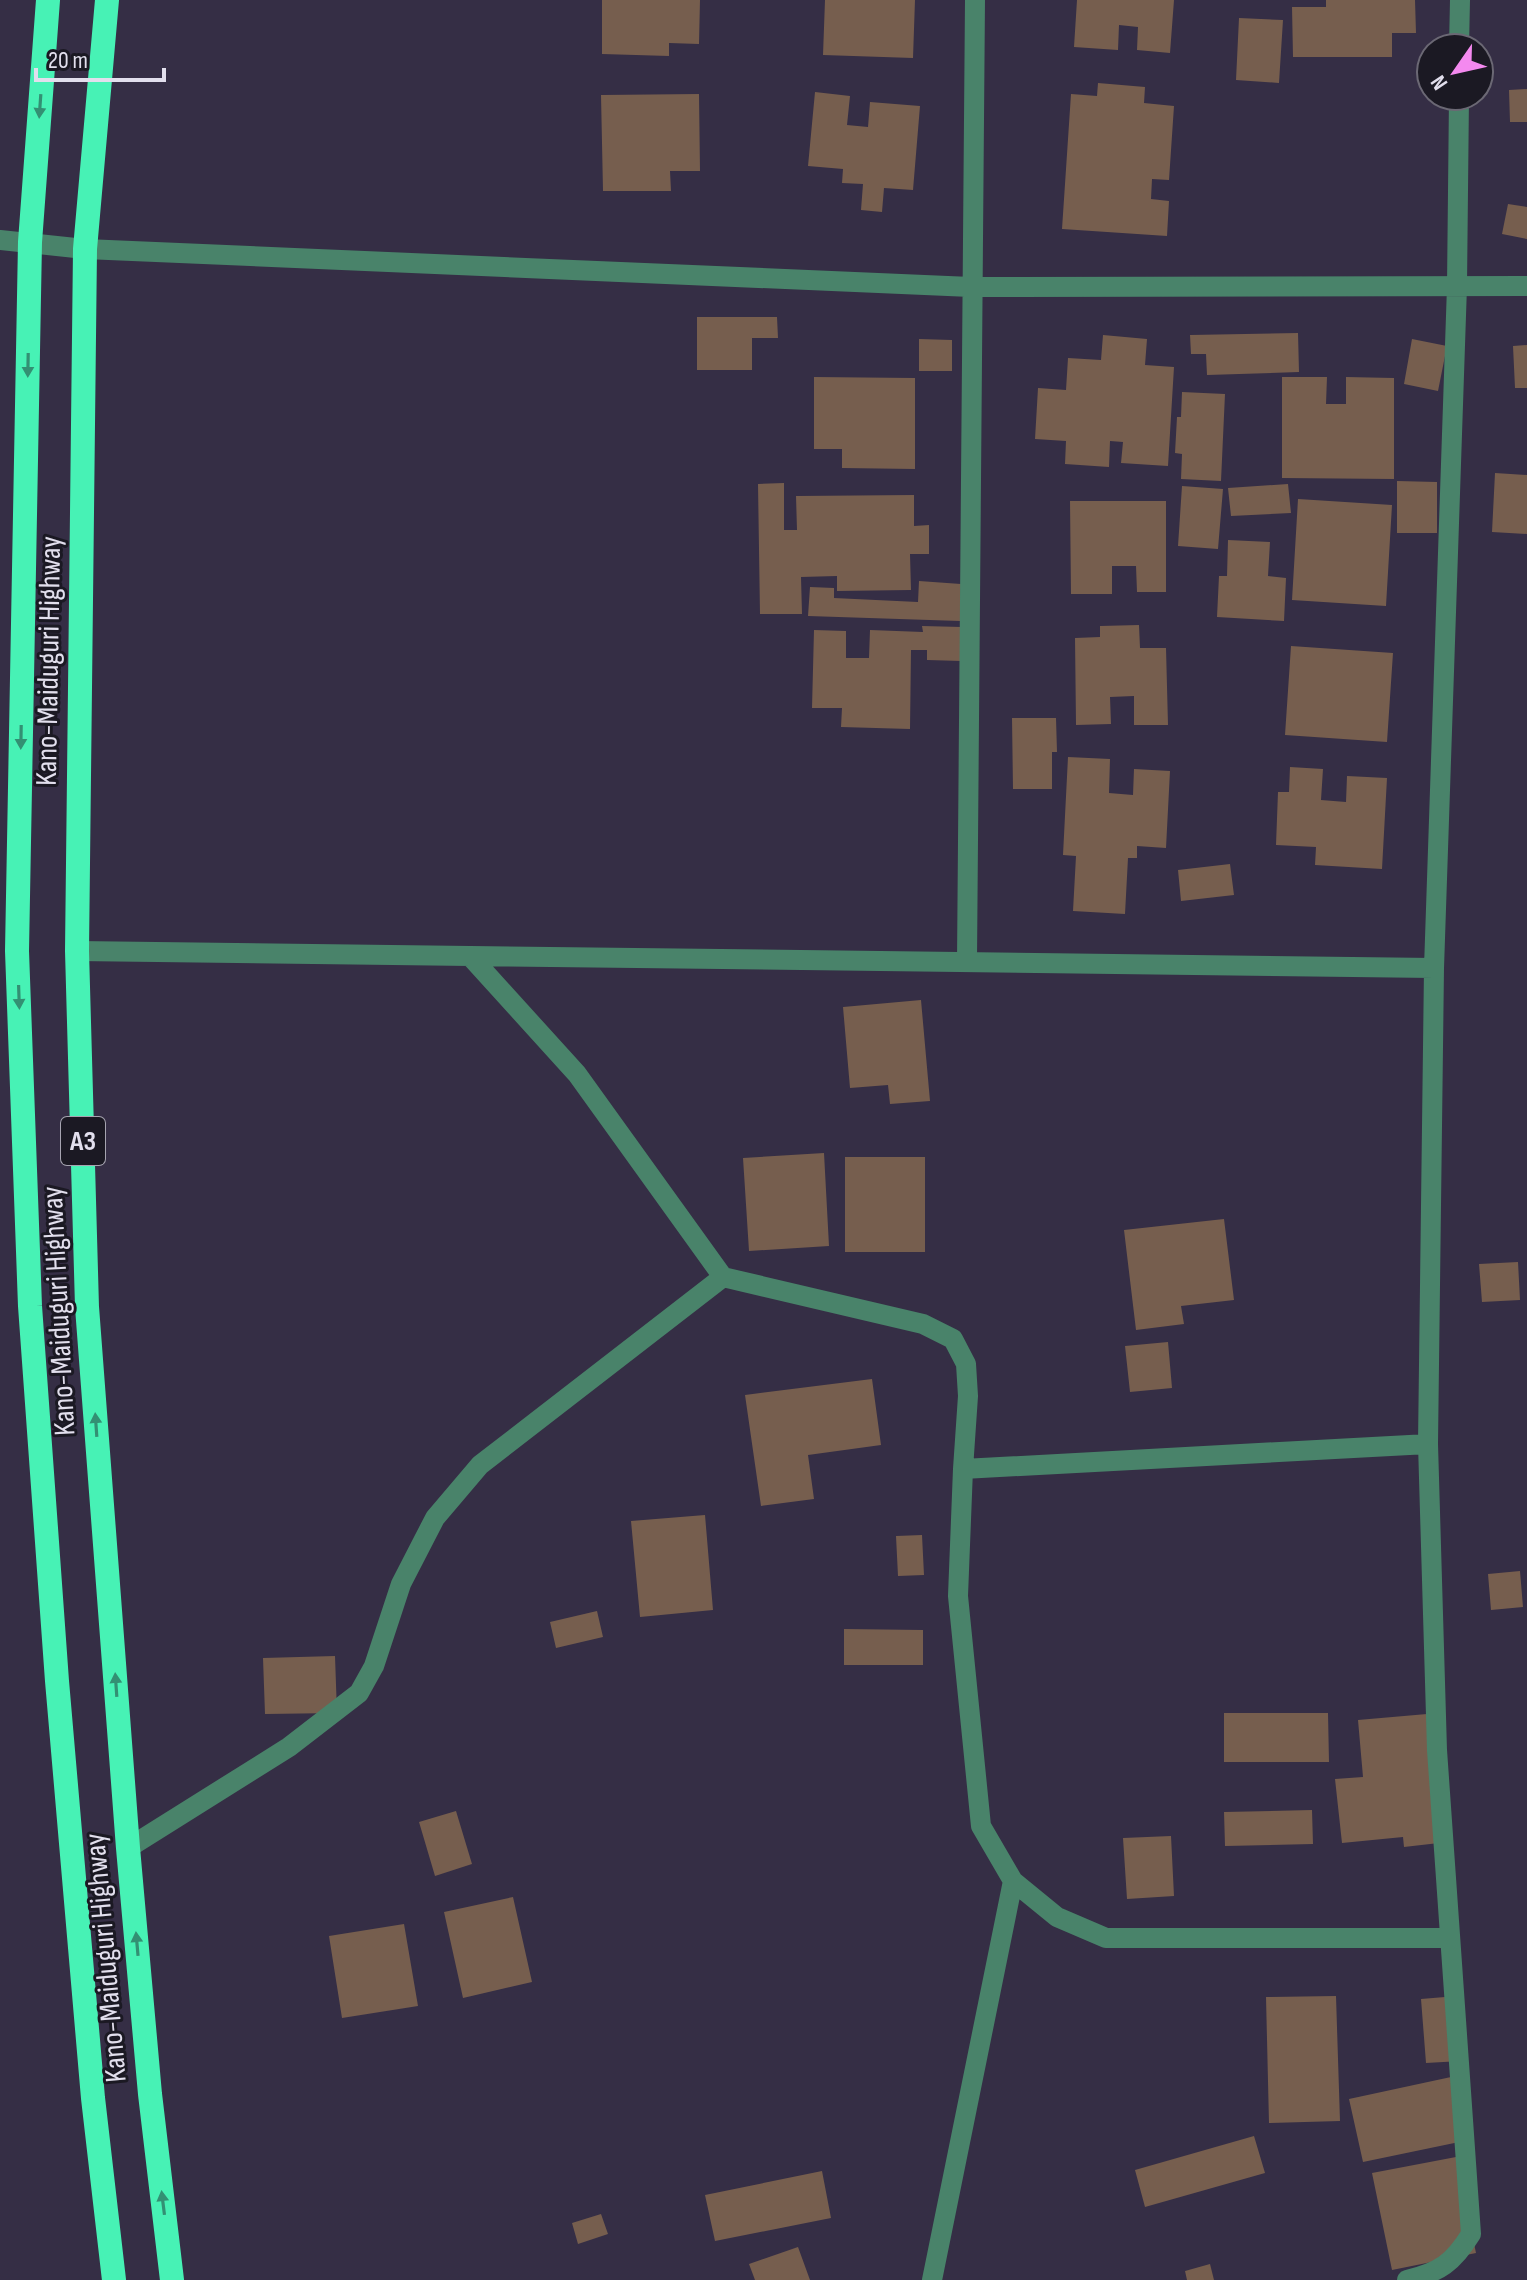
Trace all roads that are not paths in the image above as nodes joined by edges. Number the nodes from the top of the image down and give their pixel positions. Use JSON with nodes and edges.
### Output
{"nodes":[{"id":1,"x":48,"y":0,"type":"edge"},
{"id":2,"x":107,"y":0,"type":"edge"},
{"id":3,"x":975,"y":0,"type":"edge"},
{"id":4,"x":1460,"y":0,"type":"edge"},
{"id":5,"x":1459,"y":32,"type":"edge"},
{"id":6,"x":1459,"y":112,"type":"edge"},
{"id":7,"x":0,"y":240,"type":"edge"},
{"id":8,"x":30,"y":242,"type":"junction"},
{"id":9,"x":85,"y":249,"type":"junction"},
{"id":10,"x":1457,"y":286,"type":"junction"},
{"id":11,"x":1527,"y":286,"type":"edge"},
{"id":12,"x":971,"y":287,"type":"junction"},
{"id":13,"x":9,"y":950,"type":"edge"},
{"id":14,"x":77,"y":951,"type":"junction"},
{"id":15,"x":470,"y":956,"type":"junction"},
{"id":16,"x":967,"y":961,"type":"junction"},
{"id":17,"x":1434,"y":968,"type":"junction"},
{"id":18,"x":723,"y":1277,"type":"junction"},
{"id":19,"x":1428,"y":1444,"type":"junction"},
{"id":20,"x":963,"y":1469,"type":"junction"},
{"id":21,"x":128,"y":1848,"type":"junction"},
{"id":22,"x":1013,"y":1881,"type":"junction"},
{"id":23,"x":1450,"y":1938,"type":"junction"},
{"id":24,"x":114,"y":2280,"type":"edge"},
{"id":25,"x":172,"y":2280,"type":"edge"},
{"id":26,"x":932,"y":2280,"type":"edge"},
{"id":27,"x":1407,"y":2280,"type":"edge"}],
"edges":[{"from":1,"to":8,"type":"highway","name":"Kano-Maiduguri Highway","number":"A3","one_way":true},
{"from":2,"to":9,"type":"highway","name":"Kano-Maiduguri Highway","number":"A3"},
{"from":3,"to":12,"type":"street"},
{"from":4,"to":5,"type":"street"},
{"from":6,"to":10,"type":"street"},
{"from":7,"to":8,"type":"street"},
{"from":8,"to":9,"type":"street"},
{"from":8,"to":13,"type":"highway","name":"Kano-Maiduguri Highway","number":"A3","one_way":true},
{"from":9,"to":12,"type":"street"},
{"from":9,"to":14,"type":"highway","name":"Kano-Maiduguri Highway","number":"A3"},
{"from":10,"to":11,"type":"street"},
{"from":10,"to":12,"type":"street"},
{"from":10,"to":17,"type":"street"},
{"from":12,"to":16,"type":"street"},
{"from":13,"to":24,"type":"highway","name":"Kano-Maiduguri Highway","number":"A3","one_way":true},
{"from":14,"to":15,"type":"street"},
{"from":21,"to":14,"type":"highway","name":"Kano-Maiduguri Highway","number":"A3","one_way":true},
{"from":15,"to":16,"type":"street"},
{"from":15,"to":18,"type":"street"},
{"from":16,"to":17,"type":"street"},
{"from":17,"to":19,"type":"street"},
{"from":18,"to":20,"type":"street"},
{"from":18,"to":21,"type":"street"},
{"from":19,"to":20,"type":"street"},
{"from":19,"to":23,"type":"street"},
{"from":20,"to":22,"type":"street"},
{"from":25,"to":21,"type":"highway","name":"Kano-Maiduguri Highway","number":"A3","one_way":true},
{"from":22,"to":23,"type":"street"},
{"from":22,"to":26,"type":"street"},
{"from":23,"to":27,"type":"street"}]}
